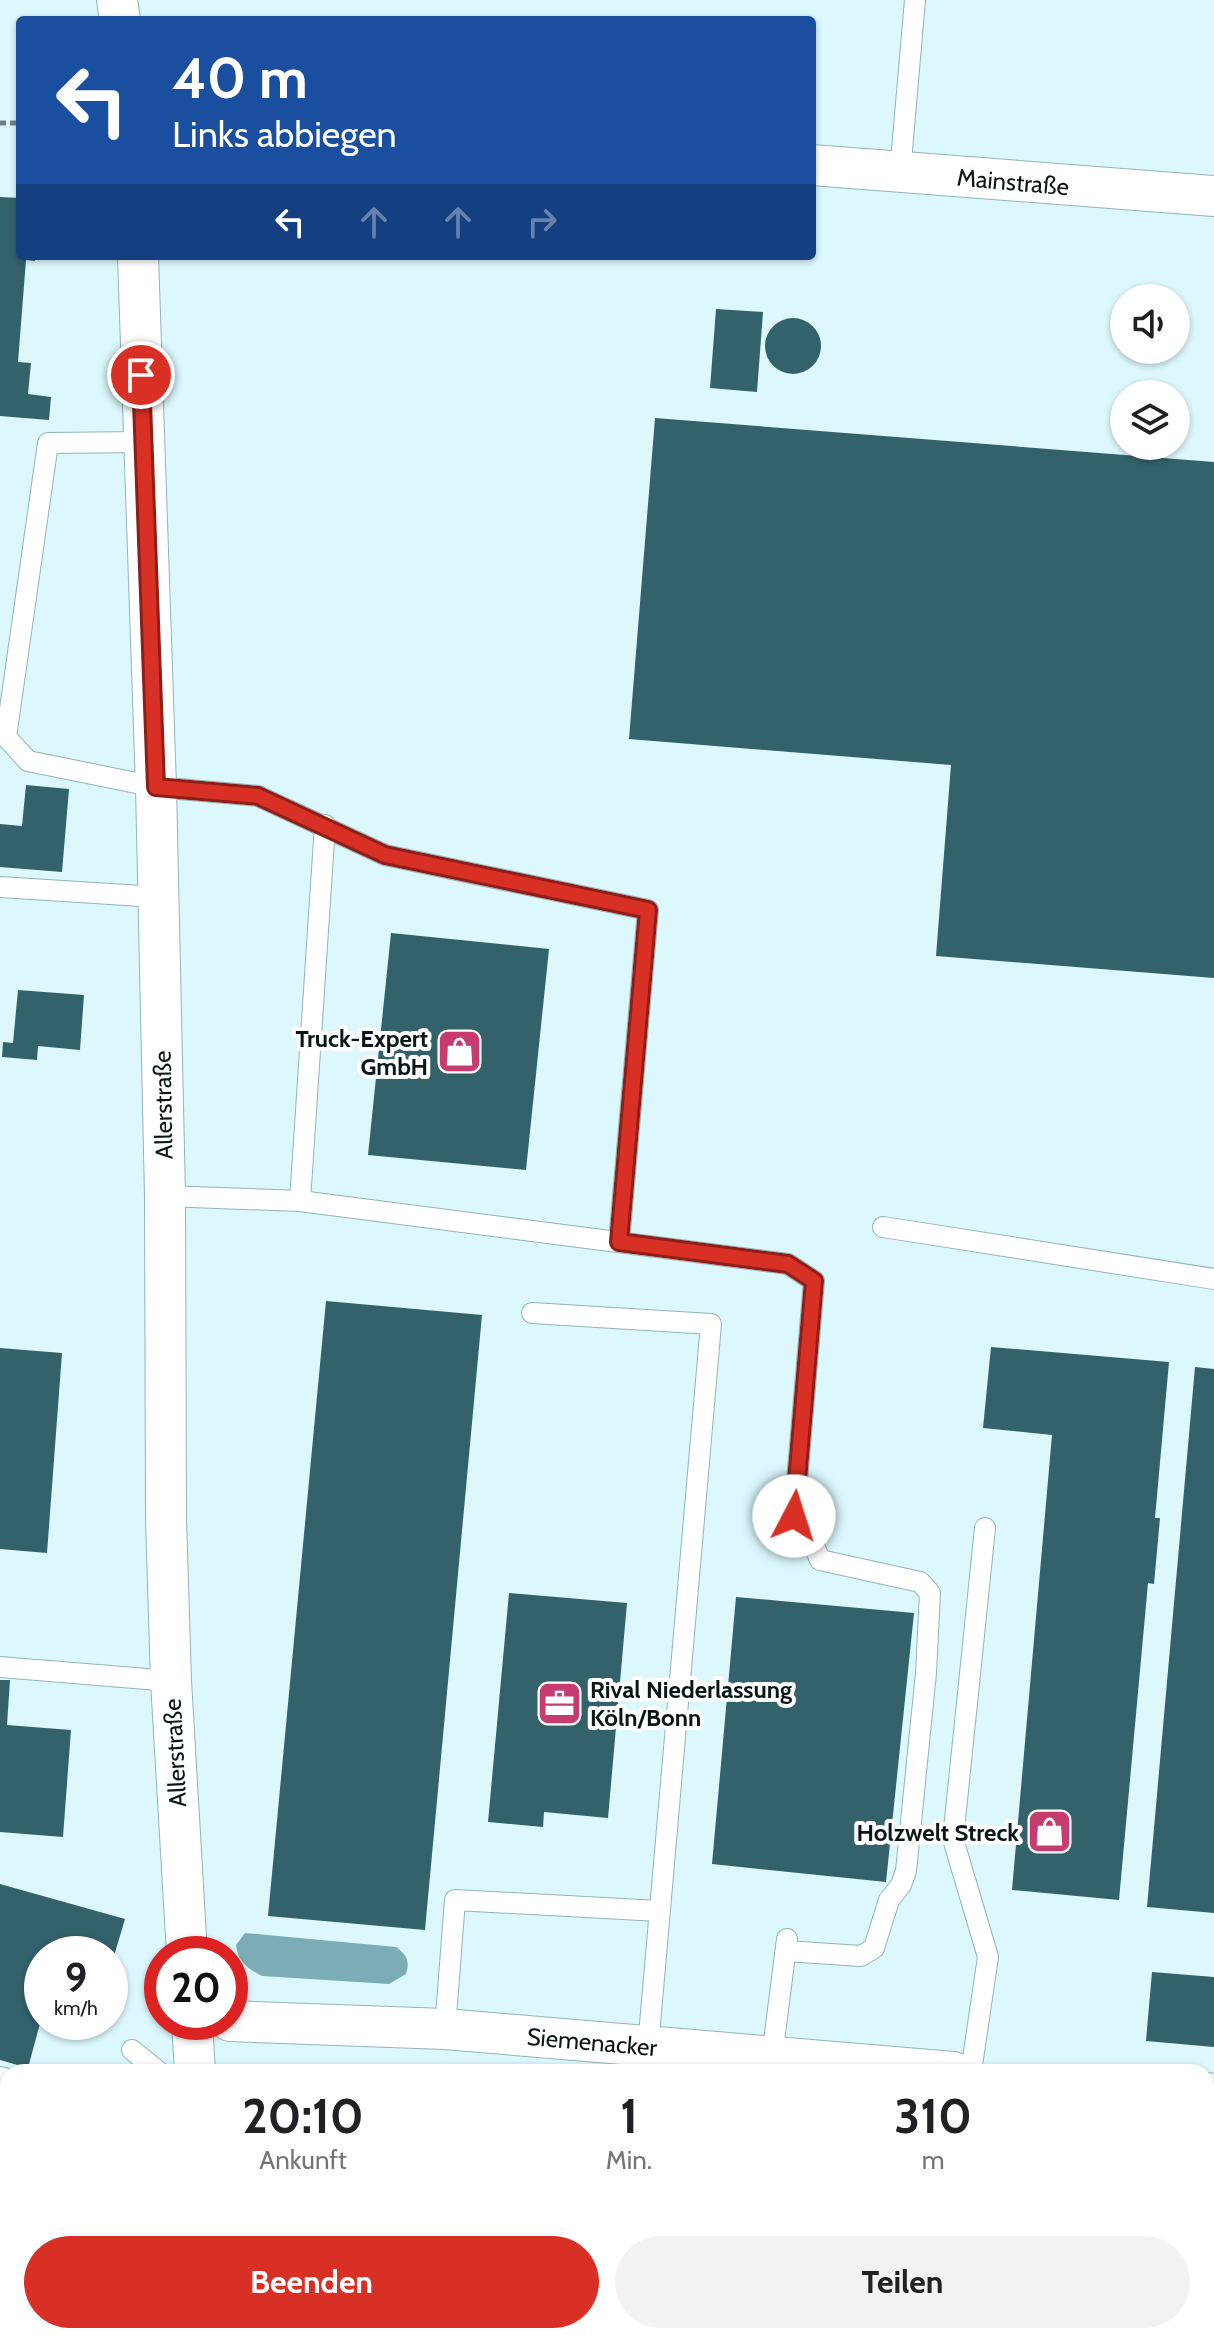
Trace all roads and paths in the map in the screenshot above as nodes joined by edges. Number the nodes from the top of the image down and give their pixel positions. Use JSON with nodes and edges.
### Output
{"nodes":[{"id":1,"x":915,"y":0,"type":"edge"},
{"id":2,"x":816,"y":165,"type":"edge"},
{"id":3,"x":900,"y":173,"type":"junction"},
{"id":4,"x":1214,"y":196,"type":"edge"},
{"id":5,"x":138,"y":260,"type":"edge"},
{"id":6,"x":143,"y":442,"type":"junction"},
{"id":7,"x":156,"y":787,"type":"junction"},
{"id":8,"x":325,"y":825,"type":"junction"},
{"id":9,"x":0,"y":887,"type":"edge"},
{"id":10,"x":157,"y":897,"type":"junction"},
{"id":11,"x":165,"y":1196,"type":"junction"},
{"id":12,"x":300,"y":1201,"type":"junction"},
{"id":13,"x":883,"y":1227,"type":"dead end"},
{"id":14,"x":619,"y":1242,"type":"junction"},
{"id":15,"x":1214,"y":1279,"type":"edge"},
{"id":16,"x":532,"y":1313,"type":"dead end"},
{"id":17,"x":985,"y":1528,"type":"dead end"},
{"id":18,"x":0,"y":1667,"type":"edge"},
{"id":19,"x":171,"y":1681,"type":"junction"},
{"id":20,"x":659,"y":1911,"type":"junction"},
{"id":21,"x":186,"y":1936,"type":"edge"},
{"id":22,"x":248,"y":2022,"type":"edge"},
{"id":23,"x":445,"y":2029,"type":"junction"},
{"id":24,"x":193,"y":2040,"type":"edge"},
{"id":25,"x":648,"y":2047,"type":"junction"},
{"id":26,"x":132,"y":2050,"type":"dead end"},
{"id":27,"x":772,"y":2057,"type":"junction"},
{"id":28,"x":149,"y":2064,"type":"edge"},
{"id":29,"x":195,"y":2064,"type":"edge"},
{"id":30,"x":856,"y":2064,"type":"edge"},
{"id":31,"x":972,"y":2064,"type":"edge"}],
"edges":[{"from":1,"to":3,"type":"lane"},
{"from":2,"to":3,"type":"street","name":"Mainstraße"},
{"from":3,"to":4,"type":"street","name":"Mainstraße"},
{"from":5,"to":6,"type":"street","name":"Allerstraße"},
{"from":6,"to":7,"type":"street","name":"Allerstraße"},
{"from":6,"to":7,"type":"lane"},
{"from":7,"to":8,"type":"lane"},
{"from":7,"to":10,"type":"street","name":"Allerstraße"},
{"from":8,"to":12,"type":"lane"},
{"from":8,"to":14,"type":"lane"},
{"from":9,"to":10,"type":"lane"},
{"from":10,"to":11,"type":"street","name":"Allerstraße"},
{"from":11,"to":12,"type":"lane"},
{"from":11,"to":19,"type":"street","name":"Allerstraße"},
{"from":12,"to":14,"type":"lane"},
{"from":13,"to":15,"type":"lane"},
{"from":14,"to":27,"type":"lane"},
{"from":16,"to":20,"type":"lane"},
{"from":17,"to":31,"type":"lane"},
{"from":18,"to":19,"type":"lane"},
{"from":19,"to":21,"type":"street","name":"Allerstraße"},
{"from":20,"to":23,"type":"lane"},
{"from":20,"to":25,"type":"lane"},
{"from":22,"to":23,"type":"street","name":"Siemenacker"},
{"from":23,"to":25,"type":"street","name":"Siemenacker"},
{"from":24,"to":29,"type":"street"},
{"from":25,"to":27,"type":"street","name":"Siemenacker"},
{"from":26,"to":28,"type":"lane"},
{"from":27,"to":30,"type":"street","name":"Siemenacker"}]}
